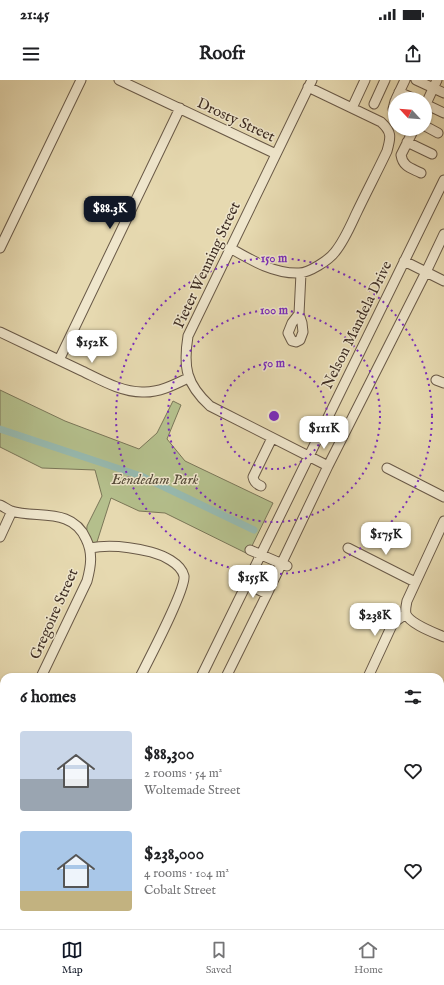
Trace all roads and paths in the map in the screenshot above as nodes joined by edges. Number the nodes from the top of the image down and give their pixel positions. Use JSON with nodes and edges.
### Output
{"nodes":[{"id":1,"x":81,"y":80,"type":"edge"},
{"id":2,"x":119,"y":80,"type":"edge"},
{"id":3,"x":365,"y":80,"type":"edge"},
{"id":4,"x":385,"y":80,"type":"edge"},
{"id":5,"x":405,"y":80,"type":"edge"},
{"id":6,"x":416,"y":80,"type":"edge"},
{"id":7,"x":310,"y":84,"type":"edge"},
{"id":8,"x":435,"y":84,"type":"edge"},
{"id":9,"x":399,"y":92,"type":"edge"},
{"id":10,"x":444,"y":93,"type":"edge"},
{"id":11,"x":374,"y":104,"type":"dead end"},
{"id":12,"x":180,"y":108,"type":"junction"},
{"id":13,"x":352,"y":108,"type":"junction"},
{"id":14,"x":432,"y":108,"type":"edge"},
{"id":15,"x":444,"y":113,"type":"edge"},
{"id":16,"x":432,"y":130,"type":"edge"},
{"id":17,"x":438,"y":133,"type":"dead end"},
{"id":18,"x":410,"y":136,"type":"edge"},
{"id":19,"x":407,"y":142,"type":"junction"},
{"id":20,"x":276,"y":154,"type":"junction"},
{"id":21,"x":432,"y":154,"type":"dead end"},
{"id":22,"x":421,"y":173,"type":"dead end"},
{"id":23,"x":444,"y":180,"type":"edge"},
{"id":24,"x":444,"y":234,"type":"edge"},
{"id":25,"x":0,"y":248,"type":"edge"},
{"id":26,"x":230,"y":248,"type":"junction"},
{"id":27,"x":404,"y":261,"type":"junction"},
{"id":28,"x":426,"y":272,"type":"junction"},
{"id":29,"x":301,"y":273,"type":"junction"},
{"id":30,"x":444,"y":281,"type":"edge"},
{"id":31,"x":299,"y":314,"type":"dead end"},
{"id":32,"x":0,"y":332,"type":"edge"},
{"id":33,"x":59,"y":360,"type":"junction"},
{"id":34,"x":188,"y":378,"type":"junction"},
{"id":35,"x":272,"y":438,"type":"junction"},
{"id":36,"x":310,"y":456,"type":"junction"},
{"id":37,"x":328,"y":466,"type":"junction"},
{"id":38,"x":387,"y":468,"type":"dead end"},
{"id":39,"x":261,"y":486,"type":"dead end"},
{"id":40,"x":444,"y":497,"type":"edge"},
{"id":41,"x":0,"y":505,"type":"edge"},
{"id":42,"x":12,"y":511,"type":"junction"},
{"id":43,"x":444,"y":521,"type":"edge"},
{"id":44,"x":0,"y":537,"type":"edge"},
{"id":45,"x":90,"y":548,"type":"junction"},
{"id":46,"x":348,"y":548,"type":"dead end"},
{"id":47,"x":250,"y":550,"type":"dead end"},
{"id":48,"x":262,"y":555,"type":"junction"},
{"id":49,"x":284,"y":565,"type":"junction"},
{"id":50,"x":416,"y":582,"type":"junction"},
{"id":51,"x":247,"y":584,"type":"junction"},
{"id":52,"x":267,"y":594,"type":"junction"},
{"id":53,"x":406,"y":614,"type":"junction"},
{"id":54,"x":444,"y":637,"type":"edge"},
{"id":55,"x":43,"y":673,"type":"edge"},
{"id":56,"x":142,"y":673,"type":"edge"},
{"id":57,"x":203,"y":673,"type":"edge"},
{"id":58,"x":228,"y":673,"type":"edge"},
{"id":59,"x":369,"y":673,"type":"edge"}],
"edges":[{"from":1,"to":25,"type":"street"},
{"from":2,"to":12,"type":"street","name":"Drosty Street"},
{"from":3,"to":13,"type":"street"},
{"from":4,"to":11,"type":"street"},
{"from":5,"to":9,"type":"street"},
{"from":6,"to":8,"type":"street"},
{"from":7,"to":13,"type":"street"},
{"from":7,"to":20,"type":"street","name":"Pieter Wenning Street"},
{"from":8,"to":10,"type":"street"},
{"from":12,"to":20,"type":"street","name":"Drosty Street"},
{"from":12,"to":33,"type":"street"},
{"from":13,"to":29,"type":"street"},
{"from":14,"to":15,"type":"street"},
{"from":16,"to":17,"type":"street"},
{"from":18,"to":19,"type":"street"},
{"from":19,"to":21,"type":"street"},
{"from":19,"to":22,"type":"street"},
{"from":20,"to":26,"type":"street","name":"Pieter Wenning Street"},
{"from":23,"to":27,"type":"street","name":"Nelson Mandela Drive"},
{"from":24,"to":28,"type":"street"},
{"from":26,"to":29,"type":"street"},
{"from":26,"to":34,"type":"street","name":"Pieter Wenning Street"},
{"from":27,"to":28,"type":"street"},
{"from":27,"to":36,"type":"street","name":"Nelson Mandela Drive"},
{"from":28,"to":30,"type":"street"},
{"from":28,"to":37,"type":"street"},
{"from":29,"to":31,"type":"street"},
{"from":32,"to":33,"type":"street"},
{"from":33,"to":34,"type":"street"},
{"from":34,"to":35,"type":"street","name":"Pieter Wenning Street"},
{"from":35,"to":36,"type":"street","name":"Pieter Wenning Street"},
{"from":35,"to":39,"type":"street"},
{"from":36,"to":37,"type":"street","name":"Pieter Wenning Street"},
{"from":36,"to":48,"type":"street","name":"Nelson Mandela Drive"},
{"from":37,"to":49,"type":"street"},
{"from":38,"to":40,"type":"street"},
{"from":41,"to":42,"type":"street","name":"Gregoire Street"},
{"from":42,"to":44,"type":"street"},
{"from":42,"to":45,"type":"street","name":"Gregoire Street"},
{"from":43,"to":50,"type":"street"},
{"from":45,"to":55,"type":"street","name":"Gregoire Street"},
{"from":45,"to":56,"type":"street"},
{"from":46,"to":50,"type":"street"},
{"from":47,"to":48,"type":"street"},
{"from":48,"to":49,"type":"street"},
{"from":48,"to":51,"type":"street","name":"Nelson Mandela Drive"},
{"from":49,"to":52,"type":"street"},
{"from":50,"to":53,"type":"street"},
{"from":51,"to":52,"type":"street"},
{"from":51,"to":57,"type":"street","name":"Nelson Mandela Drive"},
{"from":52,"to":58,"type":"street"},
{"from":53,"to":54,"type":"street"},
{"from":53,"to":59,"type":"street"}]}
